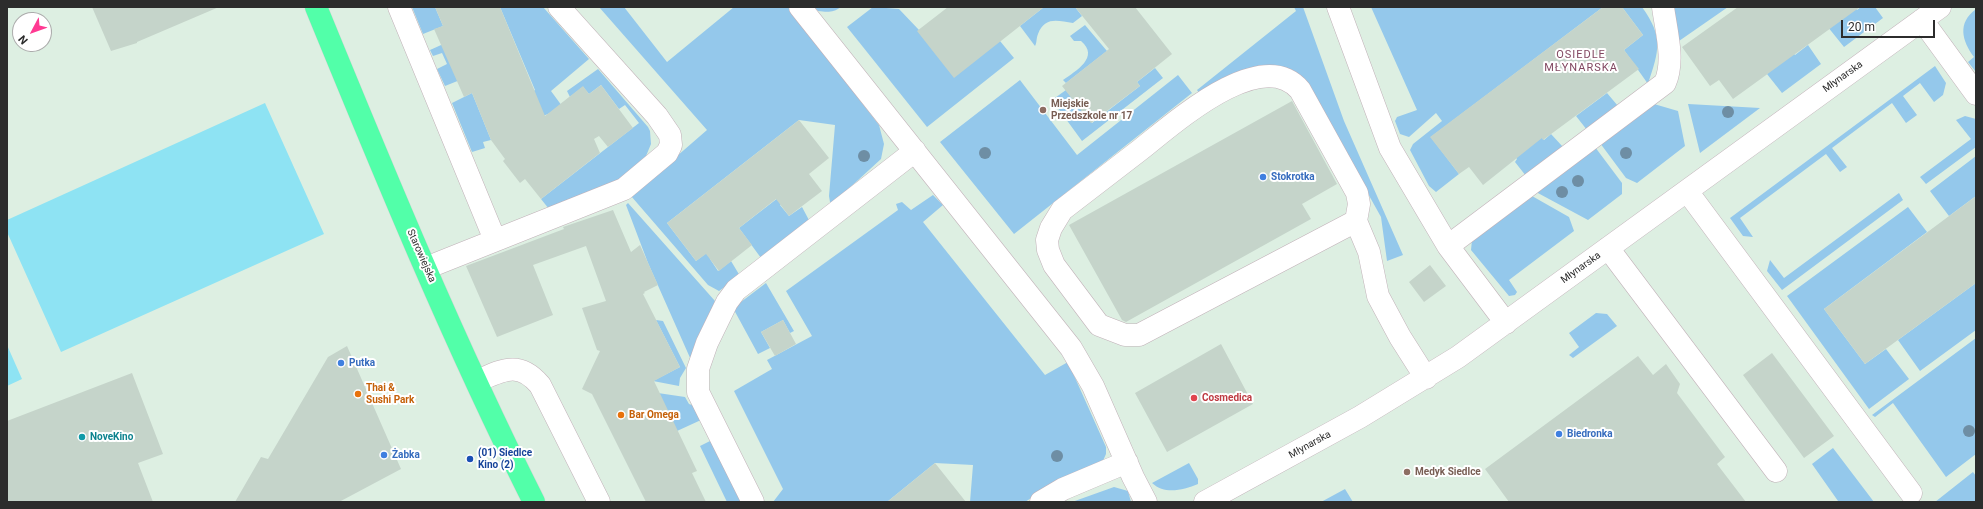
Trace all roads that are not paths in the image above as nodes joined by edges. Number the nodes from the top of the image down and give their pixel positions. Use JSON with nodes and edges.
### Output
{"nodes":[{"id":1,"x":316,"y":7,"type":"edge"},
{"id":2,"x":399,"y":7,"type":"edge"},
{"id":3,"x":559,"y":7,"type":"edge"},
{"id":4,"x":800,"y":7,"type":"edge"},
{"id":5,"x":1338,"y":7,"type":"edge"},
{"id":6,"x":1663,"y":7,"type":"edge"},
{"id":7,"x":1940,"y":7,"type":"edge"},
{"id":8,"x":1922,"y":20,"type":"junction"},
{"id":9,"x":1976,"y":94,"type":"edge"},
{"id":10,"x":915,"y":150,"type":"junction"},
{"id":11,"x":1687,"y":191,"type":"junction"},
{"id":12,"x":1356,"y":220,"type":"junction"},
{"id":13,"x":495,"y":240,"type":"junction"},
{"id":14,"x":1448,"y":246,"type":"junction"},
{"id":15,"x":1608,"y":248,"type":"junction"},
{"id":16,"x":426,"y":268,"type":"junction"},
{"id":17,"x":1506,"y":323,"type":"junction"},
{"id":18,"x":1426,"y":378,"type":"junction"},
{"id":19,"x":477,"y":382,"type":"junction"},
{"id":20,"x":1127,"y":462,"type":"junction"},
{"id":21,"x":1776,"y":471,"type":"dead end"},
{"id":22,"x":1911,"y":493,"type":"dead end"},
{"id":23,"x":534,"y":502,"type":"edge"},
{"id":24,"x":599,"y":502,"type":"edge"},
{"id":25,"x":753,"y":502,"type":"edge"},
{"id":26,"x":1041,"y":502,"type":"edge"},
{"id":27,"x":1146,"y":502,"type":"edge"},
{"id":28,"x":1205,"y":502,"type":"edge"}],
"edges":[{"from":1,"to":16,"type":"main road","name":"Starowiejska"},
{"from":2,"to":13,"type":"street"},
{"from":3,"to":13,"type":"street"},
{"from":4,"to":10,"type":"street"},
{"from":5,"to":14,"type":"street"},
{"from":6,"to":14,"type":"street"},
{"from":7,"to":8,"type":"street","name":"Młynarska"},
{"from":8,"to":9,"type":"street"},
{"from":8,"to":11,"type":"street","name":"Młynarska"},
{"from":10,"to":20,"type":"street"},
{"from":10,"to":25,"type":"street"},
{"from":11,"to":15,"type":"street","name":"Młynarska"},
{"from":11,"to":22,"type":"street"},
{"from":12,"to":12,"type":"street"},
{"from":12,"to":18,"type":"street"},
{"from":13,"to":16,"type":"street"},
{"from":14,"to":17,"type":"street"},
{"from":15,"to":17,"type":"street","name":"Młynarska"},
{"from":15,"to":21,"type":"street"},
{"from":16,"to":19,"type":"main road","name":"Starowiejska"},
{"from":17,"to":18,"type":"street","name":"Młynarska"},
{"from":18,"to":28,"type":"street","name":"Młynarska"},
{"from":19,"to":23,"type":"main road","name":"Starowiejska"},
{"from":19,"to":24,"type":"street"},
{"from":20,"to":26,"type":"street"},
{"from":20,"to":27,"type":"street"}]}
